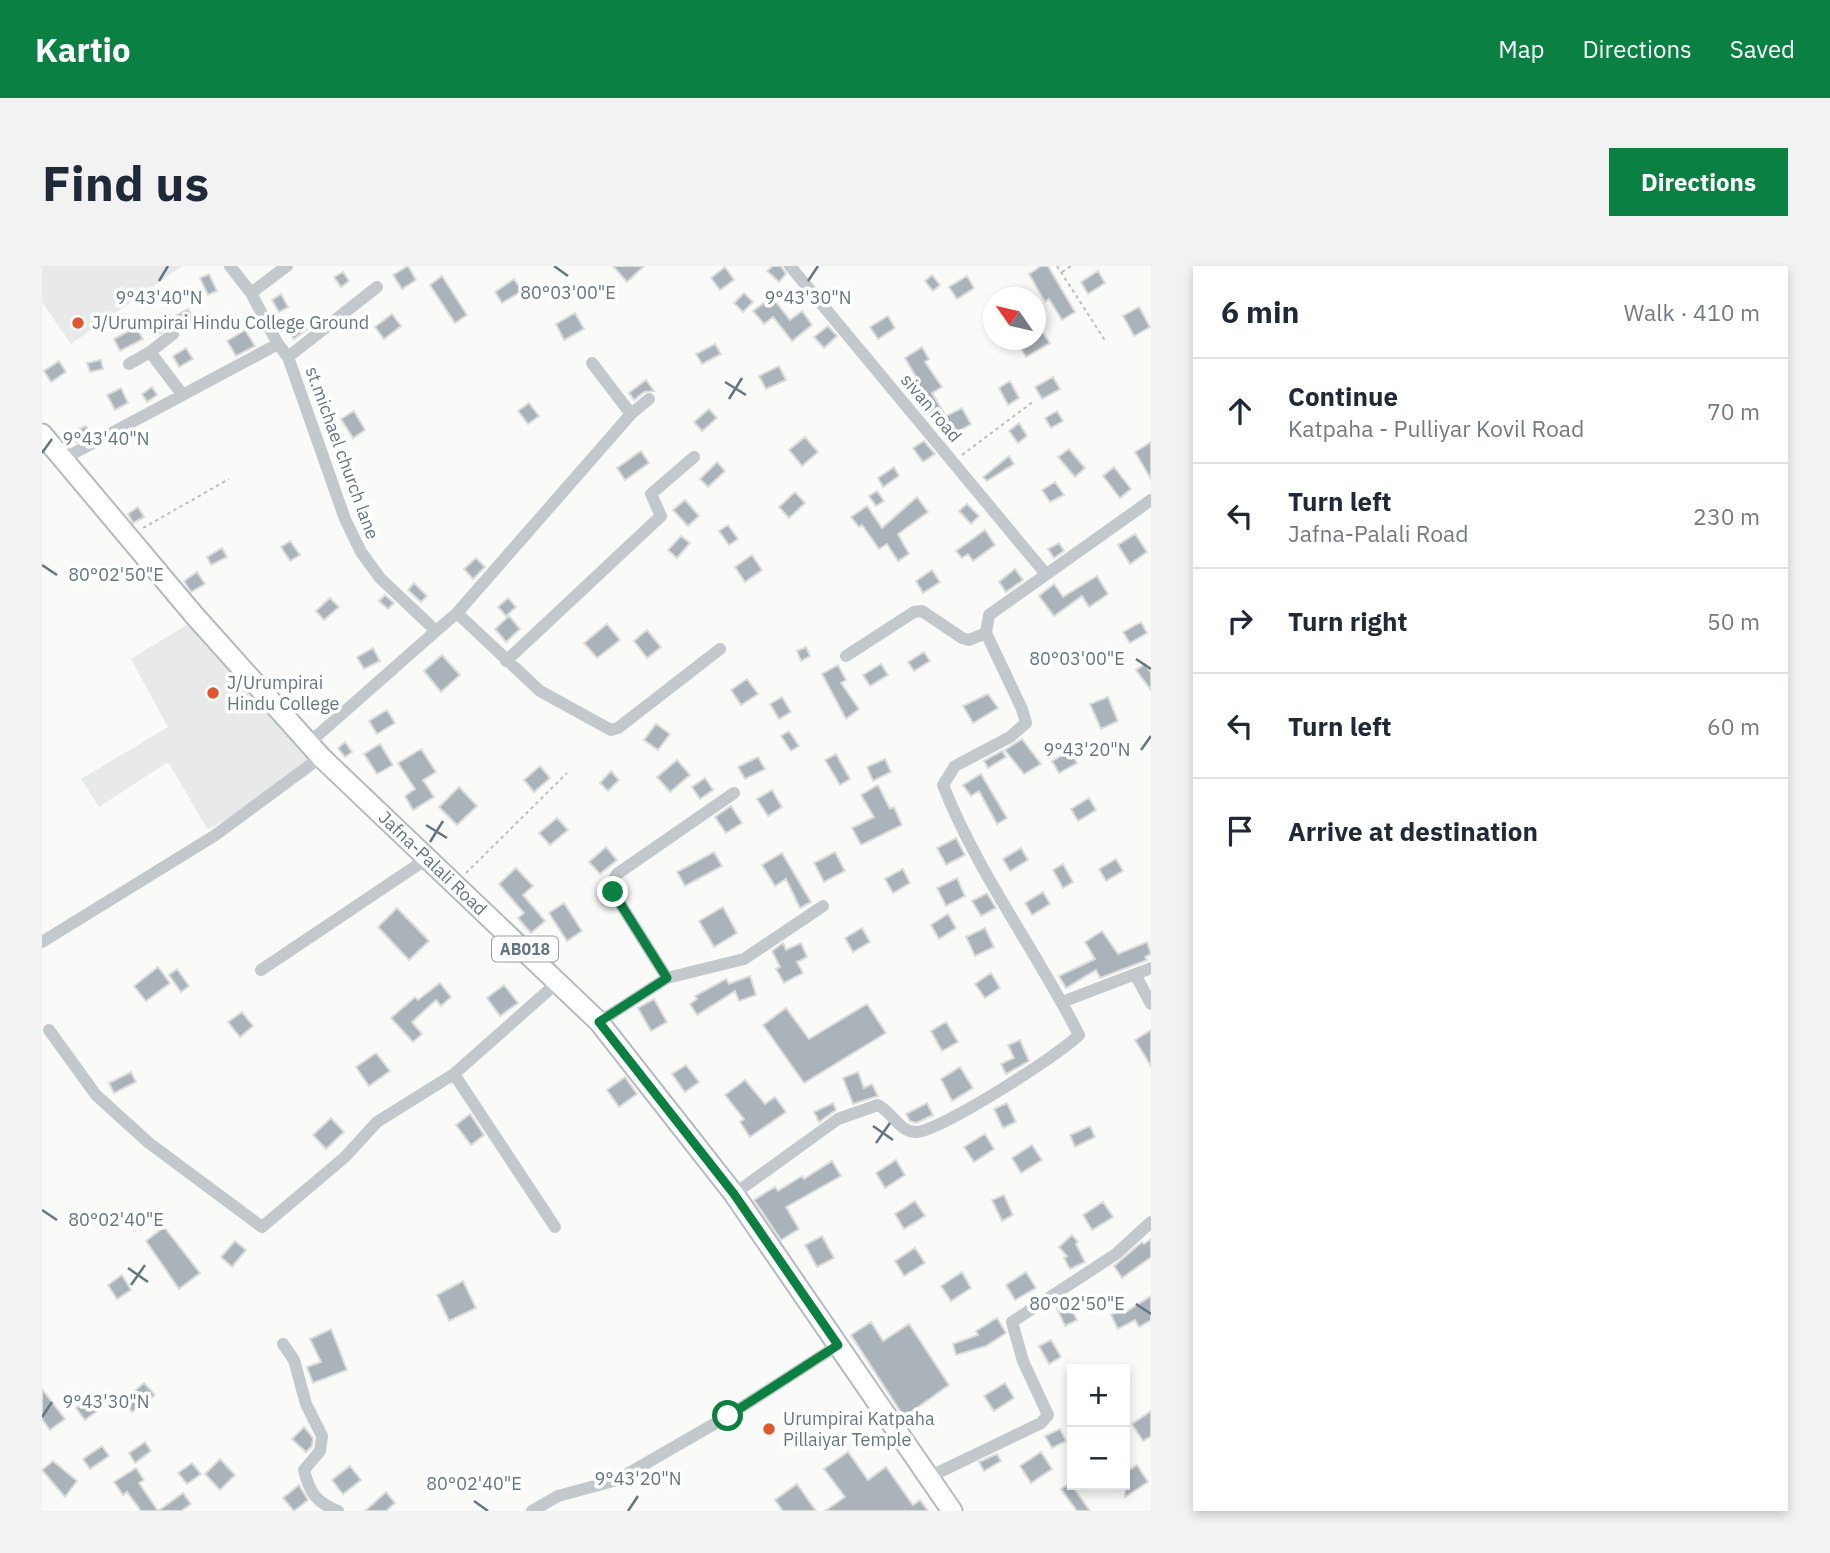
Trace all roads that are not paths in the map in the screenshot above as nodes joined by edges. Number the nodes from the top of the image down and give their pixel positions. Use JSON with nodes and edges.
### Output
{"nodes":[{"id":1,"x":230,"y":266,"type":"edge"},
{"id":2,"x":287,"y":266,"type":"edge"},
{"id":3,"x":796,"y":268,"type":"edge"},
{"id":4,"x":377,"y":287,"type":"dead end"},
{"id":5,"x":251,"y":293,"type":"junction"},
{"id":6,"x":173,"y":334,"type":"dead end"},
{"id":7,"x":278,"y":344,"type":"junction"},
{"id":8,"x":150,"y":352,"type":"junction"},
{"id":9,"x":288,"y":357,"type":"junction"},
{"id":10,"x":592,"y":363,"type":"dead end"},
{"id":11,"x":129,"y":364,"type":"dead end"},
{"id":12,"x":182,"y":394,"type":"junction"},
{"id":13,"x":649,"y":399,"type":"dead end"},
{"id":14,"x":631,"y":414,"type":"junction"},
{"id":15,"x":42,"y":435,"type":"edge"},
{"id":16,"x":694,"y":457,"type":"dead end"},
{"id":17,"x":61,"y":460,"type":"junction"},
{"id":18,"x":1151,"y":500,"type":"edge"},
{"id":19,"x":1045,"y":573,"type":"junction"},
{"id":20,"x":457,"y":613,"type":"junction"},
{"id":21,"x":436,"y":631,"type":"junction"},
{"id":22,"x":986,"y":633,"type":"junction"},
{"id":23,"x":720,"y":649,"type":"dead end"},
{"id":24,"x":846,"y":656,"type":"dead end"},
{"id":25,"x":506,"y":661,"type":"junction"},
{"id":26,"x":316,"y":750,"type":"junction"},
{"id":27,"x":734,"y":793,"type":"dead end"},
{"id":28,"x":428,"y":858,"type":"junction"},
{"id":29,"x":823,"y":906,"type":"dead end"},
{"id":30,"x":42,"y":942,"type":"edge"},
{"id":31,"x":1151,"y":968,"type":"edge"},
{"id":32,"x":261,"y":970,"type":"dead end"},
{"id":33,"x":1136,"y":976,"type":"junction"},
{"id":34,"x":667,"y":978,"type":"junction"},
{"id":35,"x":559,"y":981,"type":"junction"},
{"id":36,"x":1062,"y":1002,"type":"junction"},
{"id":37,"x":1151,"y":1004,"type":"edge"},
{"id":38,"x":599,"y":1022,"type":"junction"},
{"id":39,"x":44,"y":1027,"type":"edge"},
{"id":40,"x":454,"y":1074,"type":"junction"},
{"id":41,"x":734,"y":1194,"type":"junction"},
{"id":42,"x":1151,"y":1222,"type":"edge"},
{"id":43,"x":555,"y":1227,"type":"dead end"},
{"id":44,"x":284,"y":1344,"type":"dead end"},
{"id":45,"x":838,"y":1345,"type":"junction"},
{"id":46,"x":929,"y":1477,"type":"junction"},
{"id":47,"x":541,"y":1509,"type":"edge"},
{"id":48,"x":338,"y":1511,"type":"edge"},
{"id":49,"x":952,"y":1511,"type":"edge"}],
"edges":[{"from":1,"to":5,"type":"street","name":"st.michael church lane"},
{"from":2,"to":5,"type":"street"},
{"from":3,"to":19,"type":"street","name":"sivan road"},
{"from":4,"to":9,"type":"street"},
{"from":5,"to":7,"type":"street","name":"st.michael church lane"},
{"from":6,"to":8,"type":"street"},
{"from":7,"to":9,"type":"street","name":"st.michael church lane"},
{"from":7,"to":12,"type":"street"},
{"from":8,"to":11,"type":"street"},
{"from":8,"to":12,"type":"street"},
{"from":9,"to":21,"type":"street","name":"st.michael church lane"},
{"from":10,"to":14,"type":"street"},
{"from":12,"to":17,"type":"street"},
{"from":13,"to":14,"type":"street"},
{"from":14,"to":20,"type":"street"},
{"from":15,"to":17,"type":"main road","name":"Jafna-Palali Road","number":"AB018"},
{"from":16,"to":25,"type":"street"},
{"from":17,"to":26,"type":"main road","name":"Jafna-Palali Road","number":"AB018"},
{"from":18,"to":19,"type":"street"},
{"from":19,"to":22,"type":"street"},
{"from":20,"to":21,"type":"street"},
{"from":20,"to":25,"type":"street"},
{"from":21,"to":26,"type":"street"},
{"from":22,"to":24,"type":"street"},
{"from":22,"to":36,"type":"street"},
{"from":23,"to":25,"type":"street"},
{"from":26,"to":28,"type":"main road","name":"Jafna-Palali Road","number":"AB018"},
{"from":26,"to":30,"type":"street"},
{"from":27,"to":34,"type":"street"},
{"from":28,"to":32,"type":"street"},
{"from":28,"to":35,"type":"main road","name":"Jafna-Palali Road","number":"AB018"},
{"from":29,"to":34,"type":"street"},
{"from":31,"to":33,"type":"street"},
{"from":33,"to":36,"type":"street"},
{"from":33,"to":37,"type":"street"},
{"from":34,"to":38,"type":"street"},
{"from":35,"to":38,"type":"main road","name":"Jafna-Palali Road","number":"AB018"},
{"from":35,"to":40,"type":"street"},
{"from":36,"to":41,"type":"street"},
{"from":38,"to":41,"type":"main road","name":"Jafna-Palali Road","number":"AB018"},
{"from":39,"to":40,"type":"street"},
{"from":40,"to":43,"type":"street"},
{"from":41,"to":45,"type":"main road","name":"Jafna-Palali Road","number":"AB018"},
{"from":42,"to":46,"type":"street"},
{"from":44,"to":48,"type":"street"},
{"from":45,"to":46,"type":"main road","name":"Jafna-Palali Road","number":"AB018"},
{"from":45,"to":47,"type":"street"},
{"from":46,"to":49,"type":"main road","name":"Jafna-Palali Road","number":"AB018"}]}
